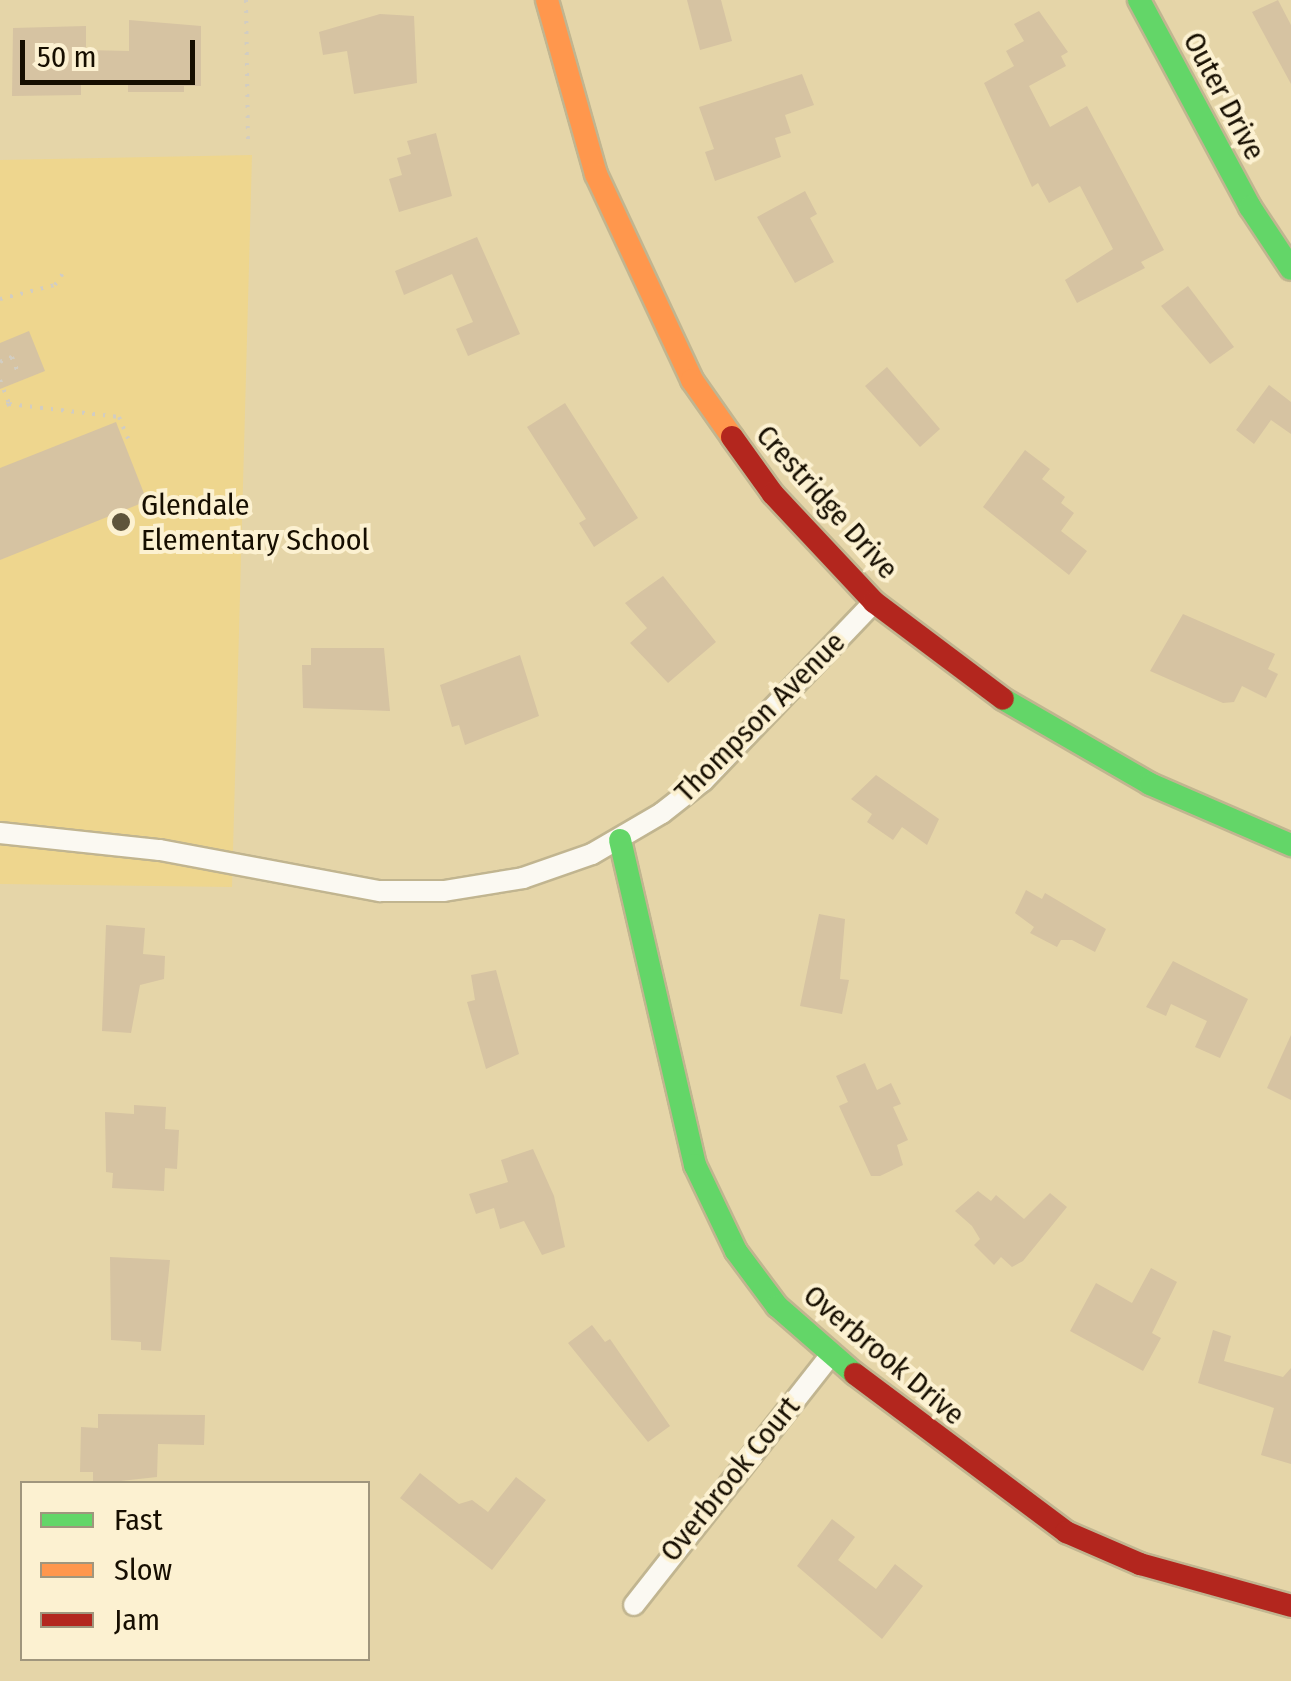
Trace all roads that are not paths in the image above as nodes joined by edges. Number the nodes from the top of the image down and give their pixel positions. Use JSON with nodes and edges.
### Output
{"nodes":[{"id":1,"x":547,"y":0,"type":"edge"},
{"id":2,"x":1139,"y":0,"type":"edge"},
{"id":3,"x":1291,"y":269,"type":"edge"},
{"id":4,"x":874,"y":602,"type":"junction"},
{"id":5,"x":0,"y":833,"type":"edge"},
{"id":6,"x":620,"y":840,"type":"junction"},
{"id":7,"x":1291,"y":845,"type":"edge"},
{"id":8,"x":830,"y":1356,"type":"junction"},
{"id":9,"x":634,"y":1605,"type":"dead end"},
{"id":10,"x":1291,"y":1606,"type":"edge"}],
"edges":[{"from":1,"to":4,"type":"street","name":"Crestridge Drive"},
{"from":2,"to":3,"type":"street","name":"Outer Drive"},
{"from":4,"to":6,"type":"street","name":"Thompson Avenue"},
{"from":4,"to":7,"type":"street","name":"Crestridge Drive"},
{"from":5,"to":6,"type":"street","name":"Thompson Avenue"},
{"from":6,"to":8,"type":"street","name":"Overbrook Drive"},
{"from":8,"to":9,"type":"street","name":"Overbrook Court"},
{"from":8,"to":10,"type":"street","name":"Overbrook Drive"}]}
